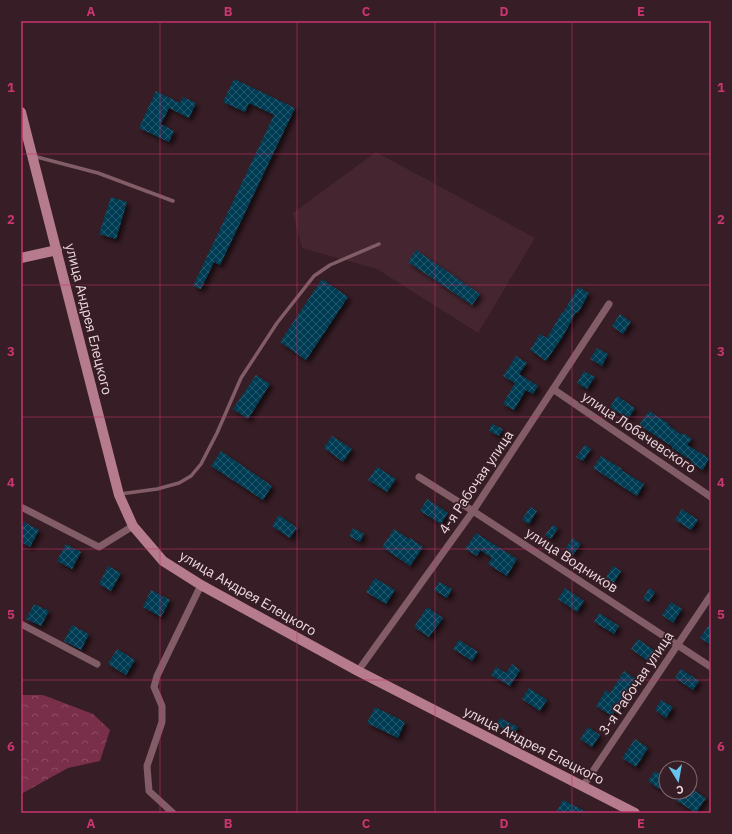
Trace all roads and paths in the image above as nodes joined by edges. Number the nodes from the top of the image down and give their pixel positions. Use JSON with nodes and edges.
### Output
{"nodes":[{"id":1,"x":21,"y":112,"type":"edge"},
{"id":2,"x":32,"y":155,"type":"junction"},
{"id":3,"x":173,"y":201,"type":"dead end"},
{"id":4,"x":380,"y":244,"type":"dead end"},
{"id":5,"x":57,"y":250,"type":"junction"},
{"id":6,"x":21,"y":258,"type":"edge"},
{"id":7,"x":609,"y":304,"type":"dead end"},
{"id":8,"x":553,"y":389,"type":"junction"},
{"id":9,"x":418,"y":477,"type":"dead end"},
{"id":10,"x":119,"y":494,"type":"junction"},
{"id":11,"x":711,"y":497,"type":"edge"},
{"id":12,"x":21,"y":507,"type":"edge"},
{"id":13,"x":473,"y":511,"type":"junction"},
{"id":14,"x":133,"y":526,"type":"junction"},
{"id":15,"x":201,"y":585,"type":"junction"},
{"id":16,"x":711,"y":595,"type":"edge"},
{"id":17,"x":21,"y":624,"type":"edge"},
{"id":18,"x":678,"y":645,"type":"junction"},
{"id":19,"x":97,"y":664,"type":"dead end"},
{"id":20,"x":711,"y":667,"type":"edge"},
{"id":21,"x":358,"y":671,"type":"junction"},
{"id":22,"x":583,"y":786,"type":"junction"},
{"id":23,"x":172,"y":813,"type":"edge"},
{"id":24,"x":635,"y":813,"type":"edge"}],
"edges":[{"from":1,"to":2,"type":"main road","name":"улица Андрея Елецкого"},
{"from":2,"to":3,"type":"lane"},
{"from":2,"to":5,"type":"main road","name":"улица Андрея Елецкого"},
{"from":4,"to":10,"type":"lane"},
{"from":5,"to":6,"type":"main road"},
{"from":5,"to":10,"type":"main road","name":"улица Андрея Елецкого"},
{"from":7,"to":8,"type":"street","name":"4-я Рабочая улица"},
{"from":8,"to":11,"type":"street","name":"улица Лобачевского"},
{"from":8,"to":13,"type":"street","name":"4-я Рабочая улица"},
{"from":9,"to":13,"type":"street","name":"улица Водников"},
{"from":10,"to":14,"type":"main road","name":"улица Андрея Елецкого"},
{"from":12,"to":14,"type":"street"},
{"from":13,"to":18,"type":"street","name":"улица Водников"},
{"from":13,"to":21,"type":"street","name":"4-я Рабочая улица"},
{"from":14,"to":15,"type":"main road","name":"улица Андрея Елецкого"},
{"from":15,"to":21,"type":"main road","name":"улица Андрея Елецкого"},
{"from":15,"to":23,"type":"street"},
{"from":16,"to":18,"type":"street","name":"3-я Рабочая улица"},
{"from":17,"to":19,"type":"street"},
{"from":18,"to":20,"type":"street","name":"улица Водников"},
{"from":18,"to":22,"type":"street","name":"3-я Рабочая улица"},
{"from":21,"to":22,"type":"main road","name":"улица Андрея Елецкого"},
{"from":22,"to":24,"type":"main road","name":"улица Андрея Елецкого"}]}
